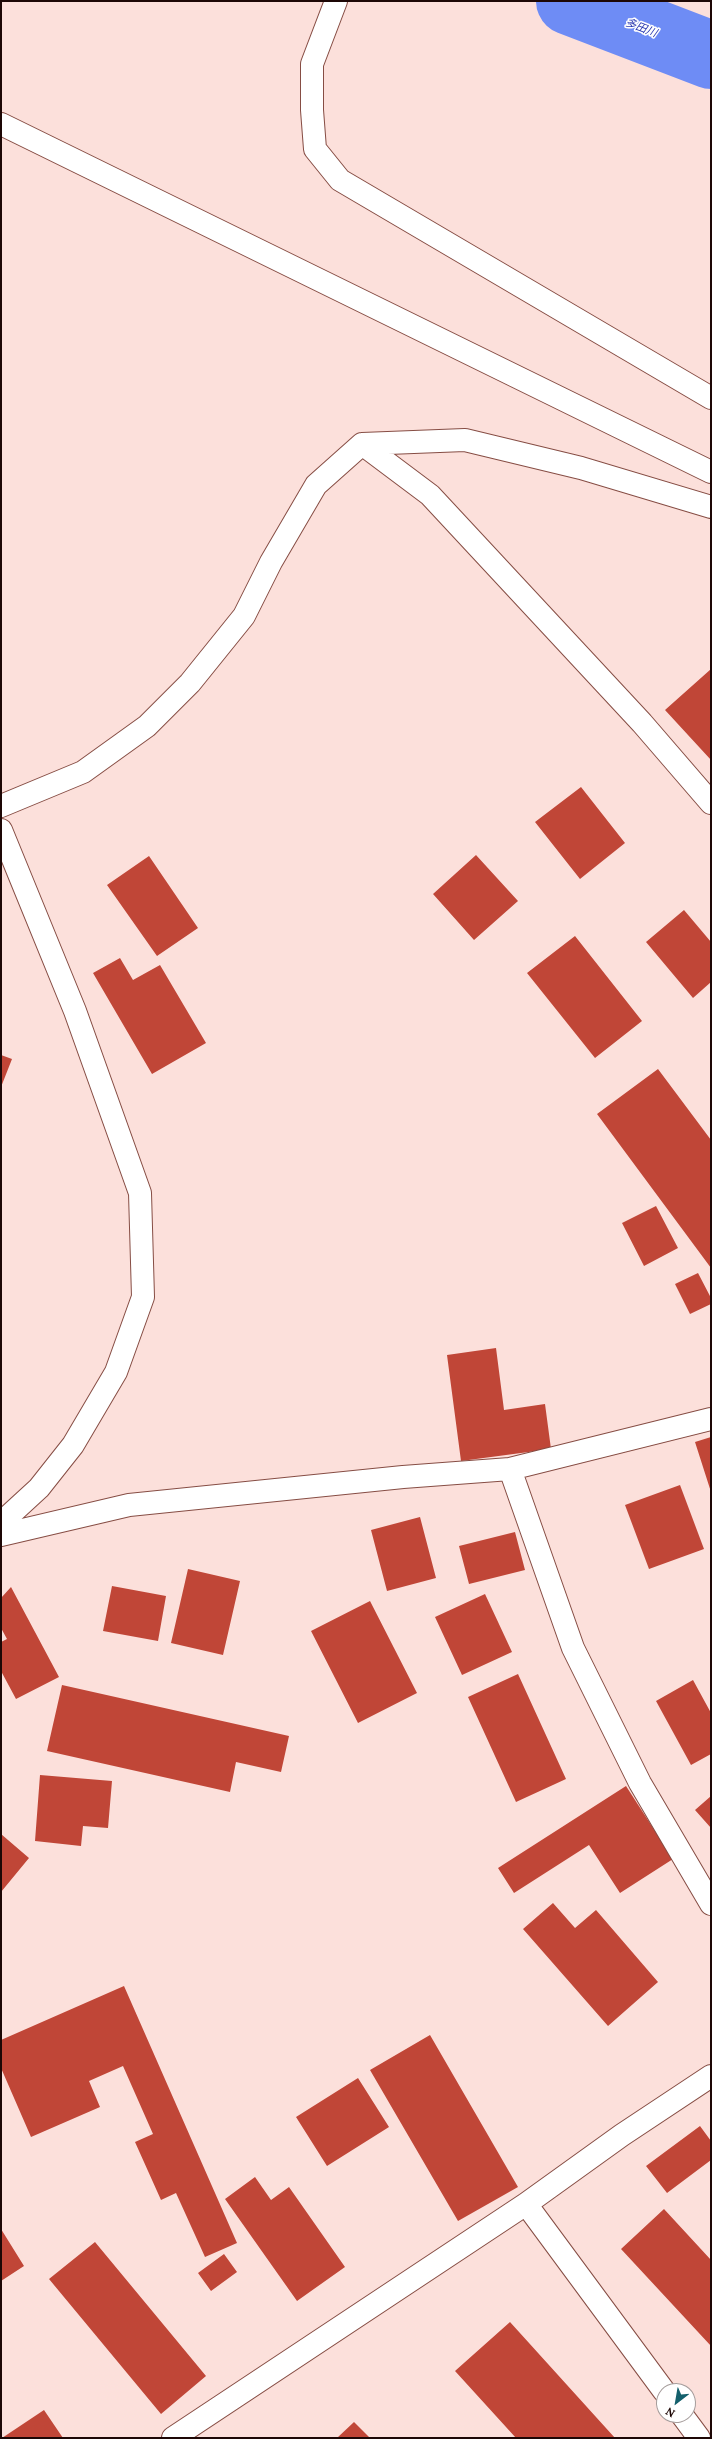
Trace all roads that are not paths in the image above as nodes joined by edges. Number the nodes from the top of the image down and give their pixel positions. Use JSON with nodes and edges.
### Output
{"nodes":[{"id":1,"x":336,"y":1,"type":"edge"},
{"id":2,"x":1,"y":124,"type":"edge"},
{"id":3,"x":711,"y":398,"type":"edge"},
{"id":4,"x":362,"y":444,"type":"junction"},
{"id":5,"x":711,"y":472,"type":"edge"},
{"id":6,"x":711,"y":507,"type":"edge"},
{"id":7,"x":711,"y":804,"type":"edge"},
{"id":8,"x":1,"y":806,"type":"edge"},
{"id":9,"x":1,"y":830,"type":"edge"},
{"id":10,"x":711,"y":1419,"type":"edge"},
{"id":11,"x":510,"y":1469,"type":"junction"},
{"id":12,"x":1,"y":1523,"type":"edge"},
{"id":13,"x":1,"y":1535,"type":"edge"},
{"id":14,"x":711,"y":1904,"type":"edge"},
{"id":15,"x":711,"y":2076,"type":"edge"},
{"id":16,"x":526,"y":2204,"type":"junction"},
{"id":17,"x":658,"y":2383,"type":"edge"},
{"id":18,"x":688,"y":2423,"type":"edge"},
{"id":19,"x":173,"y":2438,"type":"edge"},
{"id":20,"x":699,"y":2438,"type":"edge"}],
"edges":[{"from":1,"to":3,"type":"street"},
{"from":2,"to":5,"type":"street"},
{"from":4,"to":6,"type":"street"},
{"from":4,"to":7,"type":"street"},
{"from":4,"to":8,"type":"street"},
{"from":9,"to":12,"type":"street"},
{"from":10,"to":11,"type":"street"},
{"from":11,"to":13,"type":"street"},
{"from":11,"to":14,"type":"street"},
{"from":15,"to":16,"type":"street"},
{"from":16,"to":17,"type":"street"},
{"from":16,"to":19,"type":"street"},
{"from":18,"to":20,"type":"street"}]}
